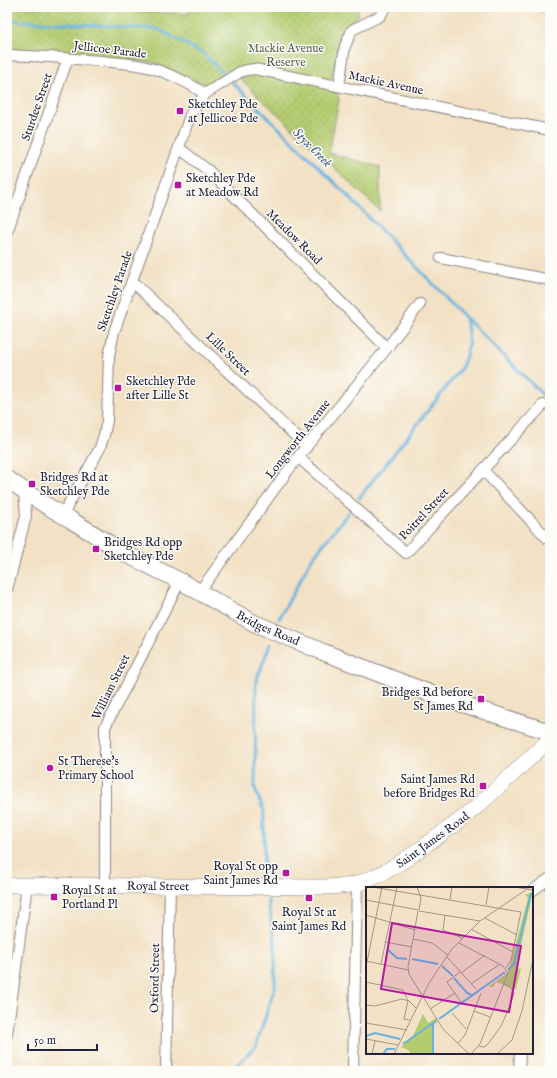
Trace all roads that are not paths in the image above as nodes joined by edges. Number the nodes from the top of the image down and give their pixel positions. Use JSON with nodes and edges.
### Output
{"nodes":[{"id":1,"x":386,"y":7,"type":"edge"},
{"id":2,"x":544,"y":7,"type":"edge"},
{"id":3,"x":550,"y":8,"type":"edge"},
{"id":4,"x":7,"y":55,"type":"edge"},
{"id":5,"x":68,"y":58,"type":"junction"},
{"id":6,"x":219,"y":84,"type":"joint"},
{"id":7,"x":339,"y":86,"type":"junction"},
{"id":8,"x":205,"y":94,"type":"junction"},
{"id":9,"x":550,"y":130,"type":"edge"},
{"id":10,"x":179,"y":148,"type":"junction"},
{"id":11,"x":7,"y":232,"type":"edge"},
{"id":12,"x":441,"y":258,"type":"dead end"},
{"id":13,"x":550,"y":280,"type":"edge"},
{"id":14,"x":132,"y":281,"type":"junction"},
{"id":15,"x":420,"y":304,"type":"dead end"},
{"id":16,"x":388,"y":348,"type":"junction"},
{"id":17,"x":543,"y":405,"type":"dead end"},
{"id":18,"x":307,"y":447,"type":"junction"},
{"id":19,"x":298,"y":457,"type":"junction"},
{"id":20,"x":483,"y":470,"type":"junction"},
{"id":21,"x":7,"y":479,"type":"edge"},
{"id":22,"x":24,"y":492,"type":"junction"},
{"id":23,"x":43,"y":504,"type":"junction"},
{"id":24,"x":63,"y":515,"type":"junction"},
{"id":25,"x":26,"y":516,"type":"junction"},
{"id":26,"x":550,"y":542,"type":"edge"},
{"id":27,"x":180,"y":581,"type":"junction"},
{"id":28,"x":7,"y":590,"type":"edge"},
{"id":29,"x":199,"y":592,"type":"junction"},
{"id":30,"x":550,"y":732,"type":"edge"},
{"id":31,"x":550,"y":739,"type":"edge"},
{"id":32,"x":550,"y":878,"type":"edge"},
{"id":33,"x":357,"y":884,"type":"junction"},
{"id":34,"x":7,"y":885,"type":"edge"},
{"id":35,"x":27,"y":885,"type":"junction"},
{"id":36,"x":105,"y":885,"type":"junction"},
{"id":37,"x":170,"y":886,"type":"junction"},
{"id":38,"x":533,"y":890,"type":"edge"},
{"id":39,"x":7,"y":1034,"type":"edge"},
{"id":40,"x":520,"y":1054,"type":"edge"},
{"id":41,"x":166,"y":1071,"type":"edge"},
{"id":42,"x":353,"y":1071,"type":"edge"},
{"id":43,"x":519,"y":1071,"type":"edge"}],
"edges":[{"from":1,"to":7,"type":"street"},
{"from":2,"to":3,"type":"street"},
{"from":4,"to":5,"type":"street","name":"Jellicoe Parade"},
{"from":5,"to":8,"type":"street","name":"Jellicoe Parade"},
{"from":5,"to":11,"type":"street","name":"Sturdee Street"},
{"from":6,"to":7,"type":"street","name":"Mackie Avenue"},
{"from":6,"to":8,"type":"street","name":"Sketchley Parade"},
{"from":7,"to":9,"type":"street","name":"Mackie Avenue"},
{"from":8,"to":10,"type":"street","name":"Sketchley Parade"},
{"from":10,"to":14,"type":"street","name":"Sketchley Parade"},
{"from":10,"to":16,"type":"street","name":"Meadow Road"},
{"from":12,"to":13,"type":"street"},
{"from":14,"to":18,"type":"street","name":"Lille Street"},
{"from":14,"to":24,"type":"street","name":"Sketchley Parade"},
{"from":15,"to":16,"type":"street","name":"Longworth Avenue"},
{"from":16,"to":18,"type":"street","name":"Longworth Avenue"},
{"from":17,"to":20,"type":"street","name":"Poitrel Street"},
{"from":18,"to":19,"type":"street","name":"Longworth Avenue"},
{"from":19,"to":20,"type":"street","name":"Poitrel Street"},
{"from":19,"to":29,"type":"street","name":"Longworth Avenue"},
{"from":20,"to":26,"type":"street"},
{"from":21,"to":22,"type":"main road","name":"Bridges Road"},
{"from":22,"to":23,"type":"main road","name":"Bridges Road"},
{"from":22,"to":25,"type":"street"},
{"from":23,"to":24,"type":"main road","name":"Bridges Road"},
{"from":23,"to":25,"type":"street"},
{"from":24,"to":27,"type":"main road","name":"Bridges Road"},
{"from":25,"to":28,"type":"street"},
{"from":27,"to":29,"type":"main road","name":"Bridges Road"},
{"from":27,"to":36,"type":"street","name":"William Street"},
{"from":29,"to":30,"type":"main road","name":"Bridges Road"},
{"from":31,"to":33,"type":"main road","name":"Saint James Road"},
{"from":32,"to":38,"type":"street"},
{"from":33,"to":37,"type":"main road","name":"Royal Street"},
{"from":33,"to":42,"type":"street"},
{"from":34,"to":35,"type":"main road","name":"Royal Street"},
{"from":35,"to":36,"type":"main road","name":"Royal Street"},
{"from":35,"to":39,"type":"street"},
{"from":36,"to":37,"type":"main road","name":"Royal Street"},
{"from":37,"to":41,"type":"street","name":"Oxford Street"},
{"from":40,"to":43,"type":"street"}]}
